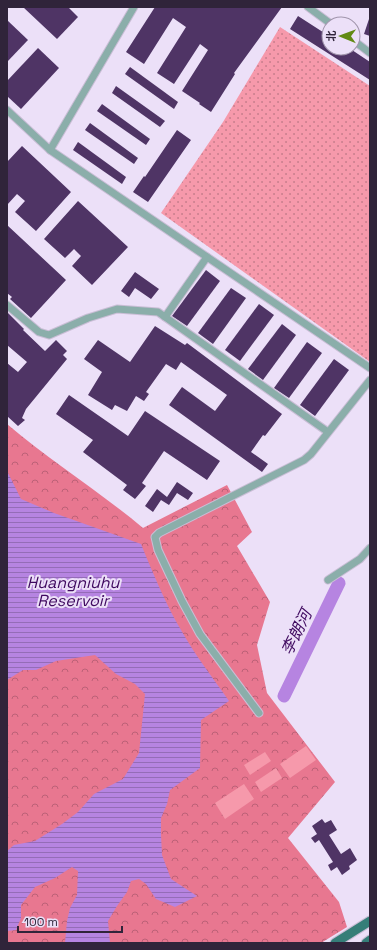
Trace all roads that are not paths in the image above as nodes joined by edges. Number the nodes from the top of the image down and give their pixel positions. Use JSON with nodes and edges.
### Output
{"nodes":[{"id":1,"x":134,"y":7,"type":"edge"},
{"id":2,"x":308,"y":7,"type":"edge"},
{"id":3,"x":321,"y":17,"type":"edge"},
{"id":4,"x":361,"y":46,"type":"edge"},
{"id":5,"x":370,"y":53,"type":"edge"},
{"id":6,"x":7,"y":110,"type":"edge"},
{"id":7,"x":50,"y":150,"type":"junction"},
{"id":8,"x":207,"y":257,"type":"junction"},
{"id":9,"x":7,"y":305,"type":"edge"},
{"id":10,"x":165,"y":317,"type":"junction"},
{"id":11,"x":370,"y":368,"type":"edge"},
{"id":12,"x":370,"y":380,"type":"edge"},
{"id":13,"x":328,"y":432,"type":"junction"},
{"id":14,"x":370,"y":548,"type":"edge"},
{"id":15,"x":328,"y":580,"type":"dead end"},
{"id":16,"x":260,"y":713,"type":"dead end"},
{"id":17,"x":370,"y":921,"type":"edge"},
{"id":18,"x":370,"y":940,"type":"edge"},
{"id":19,"x":335,"y":943,"type":"edge"},
{"id":20,"x":366,"y":943,"type":"edge"}],
"edges":[{"from":1,"to":7,"type":"street"},
{"from":2,"to":3,"type":"street"},
{"from":4,"to":5,"type":"street"},
{"from":6,"to":7,"type":"street"},
{"from":7,"to":8,"type":"street"},
{"from":8,"to":10,"type":"street"},
{"from":8,"to":11,"type":"street"},
{"from":9,"to":10,"type":"street"},
{"from":10,"to":13,"type":"street"},
{"from":12,"to":13,"type":"street"},
{"from":13,"to":16,"type":"street"},
{"from":14,"to":15,"type":"street"},
{"from":17,"to":19,"type":"main road"},
{"from":18,"to":20,"type":"main road"}]}
